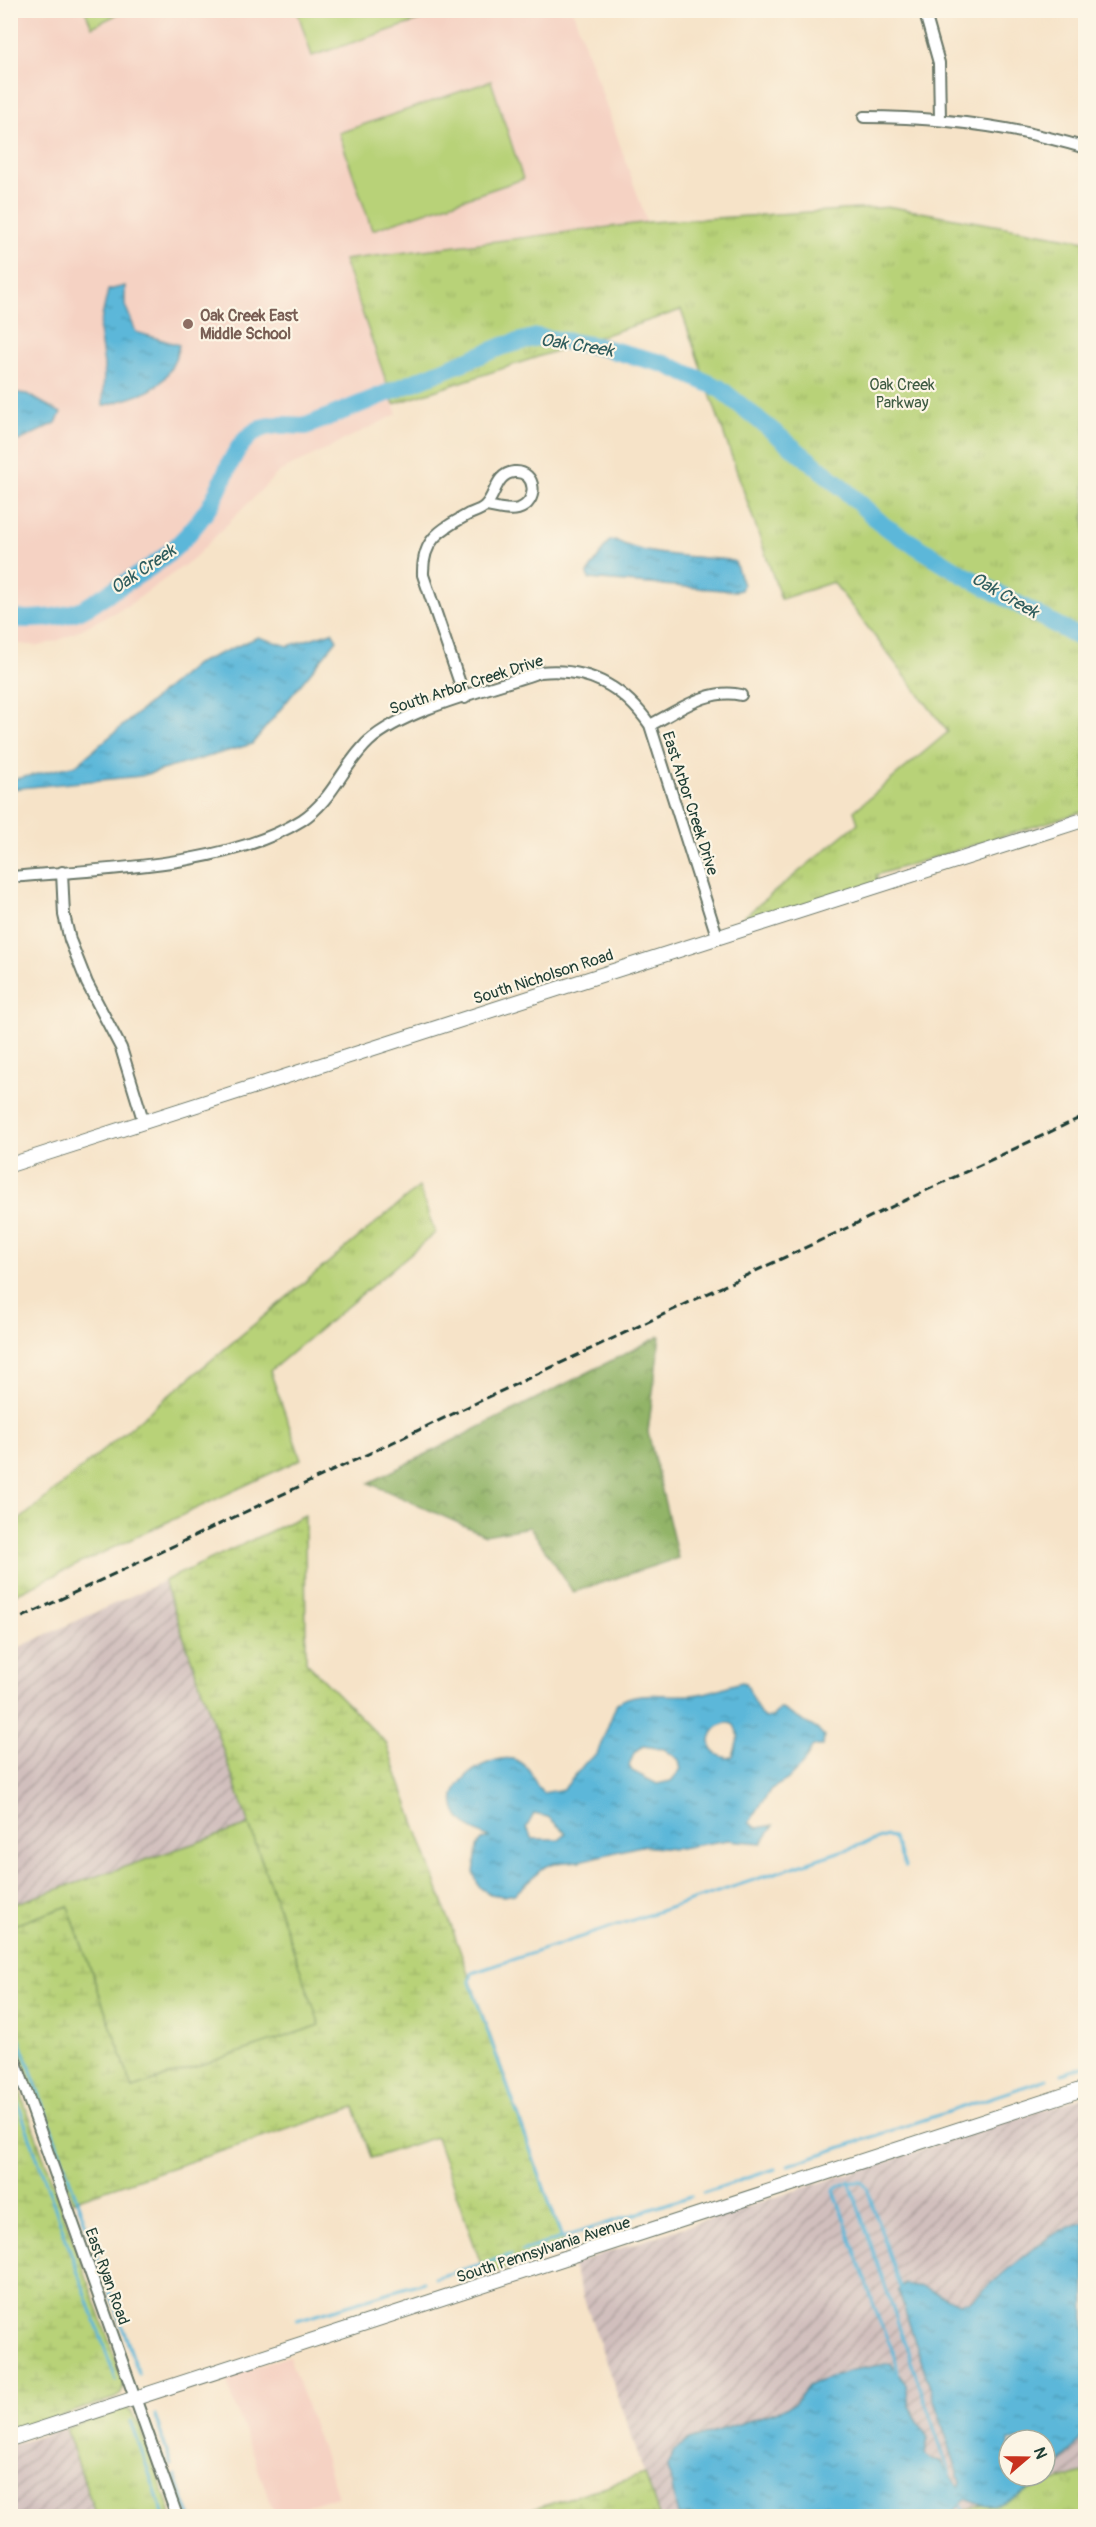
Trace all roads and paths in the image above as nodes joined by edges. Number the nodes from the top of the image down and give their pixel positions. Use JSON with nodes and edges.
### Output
{"nodes":[{"id":1,"x":924,"y":10,"type":"edge"},
{"id":2,"x":864,"y":117,"type":"dead end"},
{"id":3,"x":940,"y":119,"type":"junction"},
{"id":4,"x":1086,"y":148,"type":"edge"},
{"id":5,"x":486,"y":506,"type":"junction"},
{"id":6,"x":618,"y":690,"type":"joint"},
{"id":7,"x":741,"y":695,"type":"dead end"},
{"id":8,"x":465,"y":698,"type":"junction"},
{"id":9,"x":650,"y":725,"type":"junction"},
{"id":10,"x":1086,"y":819,"type":"edge"},
{"id":11,"x":62,"y":872,"type":"junction"},
{"id":12,"x":10,"y":877,"type":"edge"},
{"id":13,"x":717,"y":936,"type":"junction"},
{"id":14,"x":144,"y":1123,"type":"junction"},
{"id":15,"x":10,"y":1165,"type":"edge"},
{"id":16,"x":10,"y":2046,"type":"edge"},
{"id":17,"x":1086,"y":2088,"type":"edge"},
{"id":18,"x":136,"y":2399,"type":"junction"},
{"id":19,"x":10,"y":2439,"type":"edge"},
{"id":20,"x":177,"y":2517,"type":"edge"}],
"edges":[{"from":1,"to":3,"type":"street"},
{"from":2,"to":3,"type":"street"},
{"from":3,"to":4,"type":"street"},
{"from":5,"to":5,"type":"street"},
{"from":5,"to":8,"type":"street"},
{"from":6,"to":8,"type":"street","name":"South Arbor Creek Drive"},
{"from":6,"to":9,"type":"street","name":"East Arbor Creek Drive"},
{"from":7,"to":9,"type":"street"},
{"from":8,"to":11,"type":"street","name":"South Arbor Creek Drive"},
{"from":9,"to":13,"type":"street","name":"East Arbor Creek Drive"},
{"from":10,"to":13,"type":"street","name":"South Nicholson Road"},
{"from":11,"to":12,"type":"street","name":"South Arbor Creek Drive"},
{"from":11,"to":14,"type":"street"},
{"from":13,"to":14,"type":"street","name":"South Nicholson Road"},
{"from":14,"to":15,"type":"street","name":"South Nicholson Road"},
{"from":16,"to":18,"type":"street","name":"East Ryan Road"},
{"from":17,"to":18,"type":"street","name":"South Pennsylvania Avenue"},
{"from":18,"to":19,"type":"street","name":"South Pennsylvania Avenue"},
{"from":18,"to":20,"type":"street","name":"East Ryan Road"}]}
